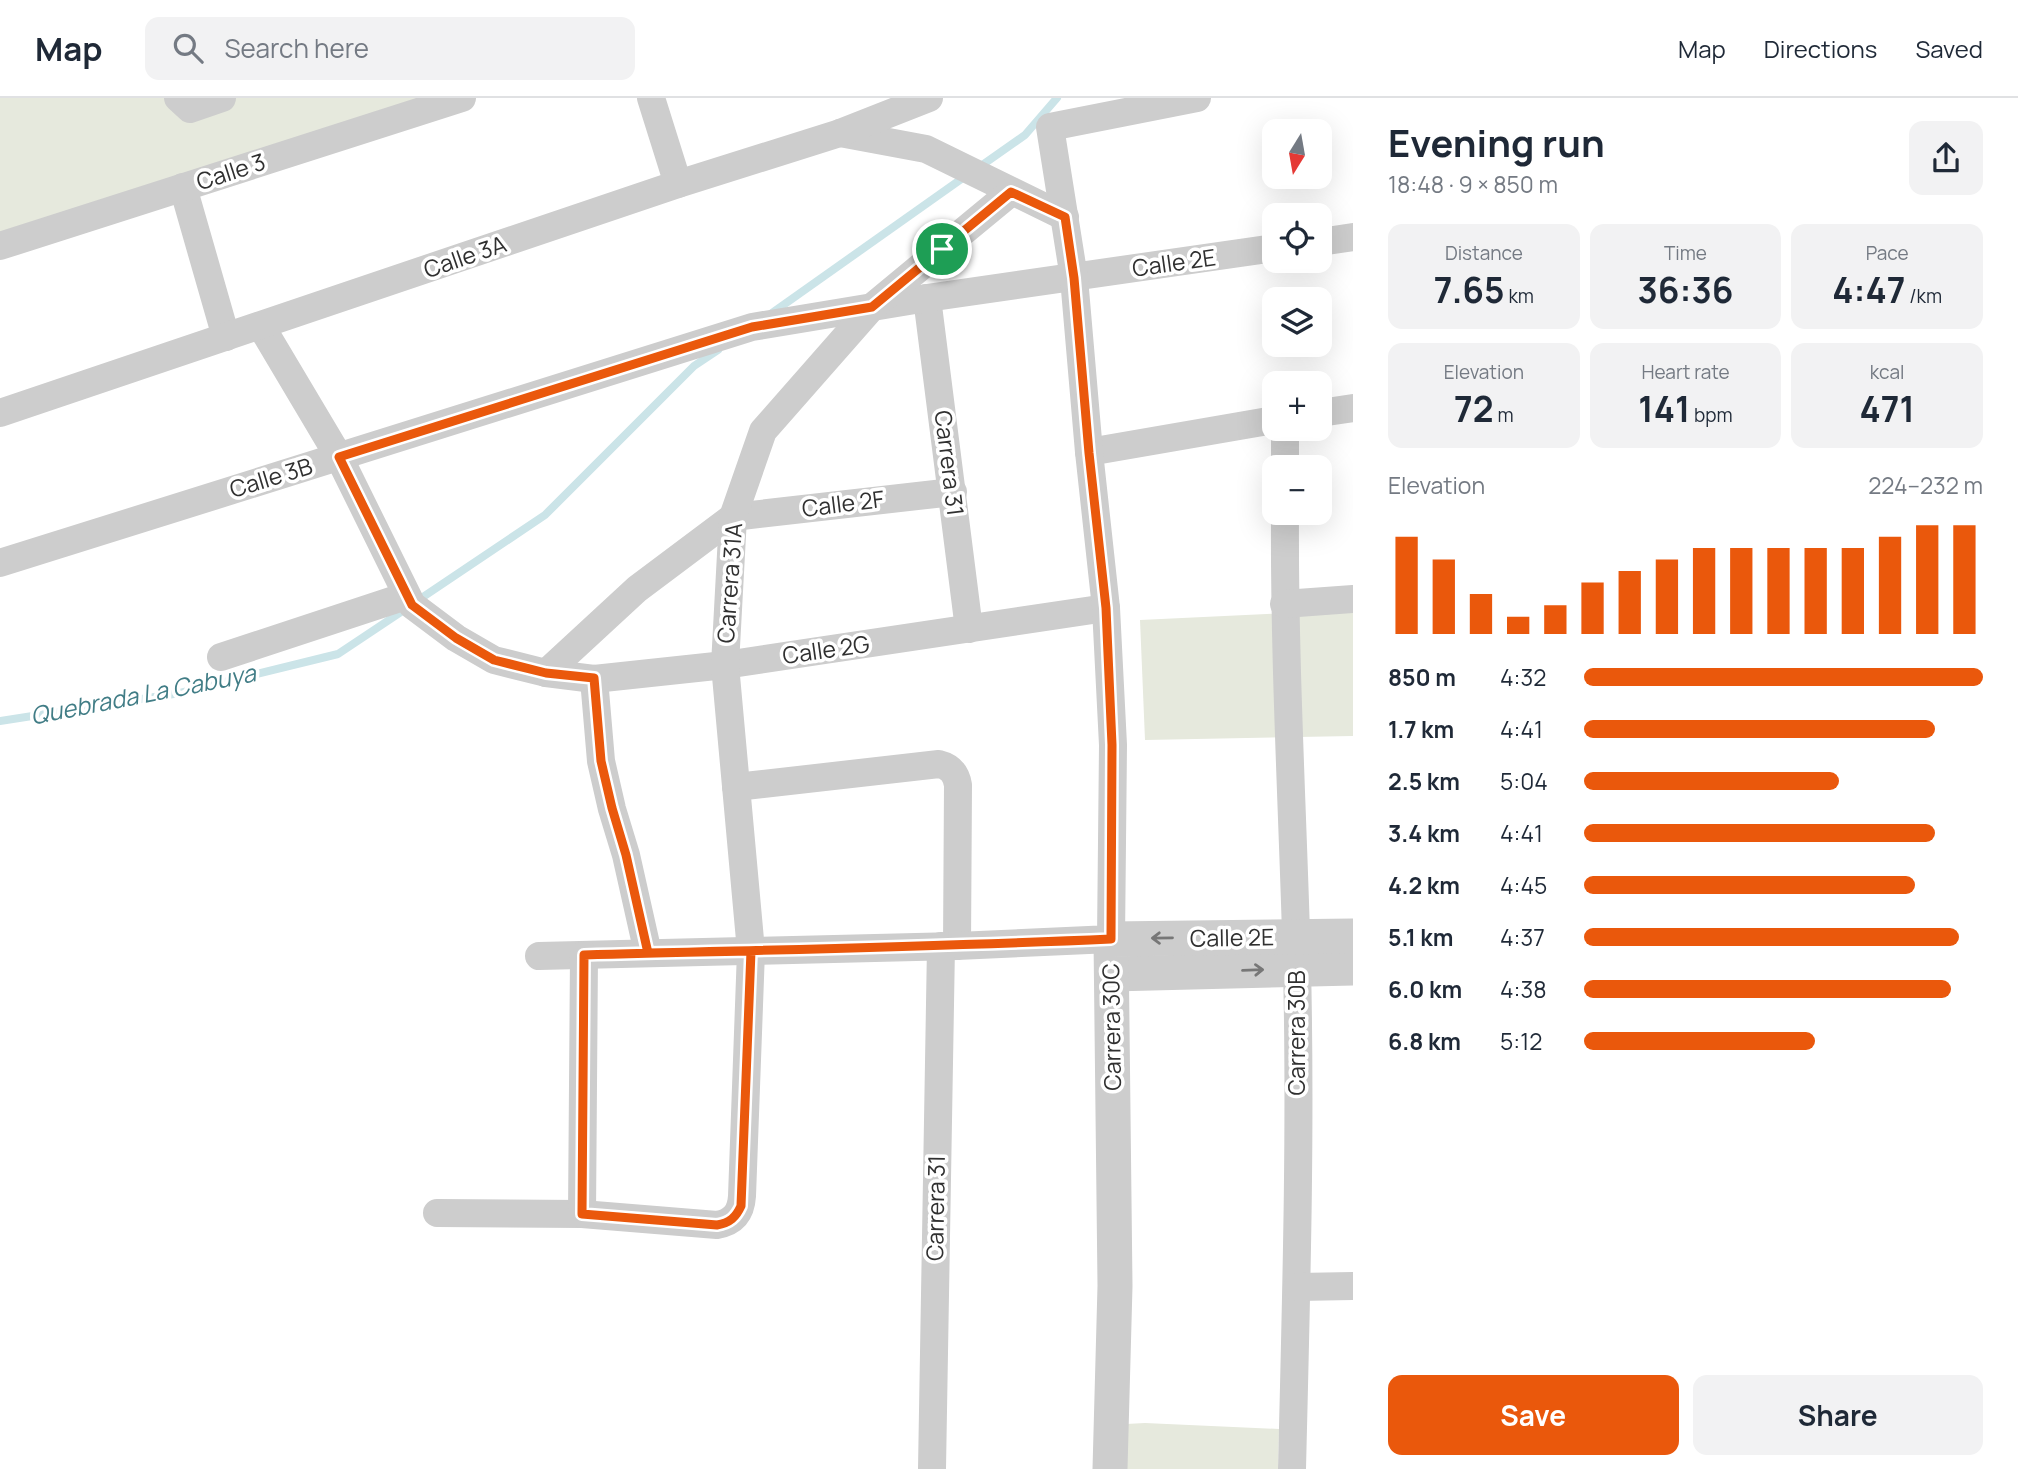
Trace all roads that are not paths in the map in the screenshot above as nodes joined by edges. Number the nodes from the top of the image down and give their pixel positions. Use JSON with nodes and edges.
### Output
{"nodes":[{"id":1,"x":222,"y":98,"type":"edge"},
{"id":2,"x":462,"y":98,"type":"edge"},
{"id":3,"x":651,"y":98,"type":"edge"},
{"id":4,"x":929,"y":98,"type":"edge"},
{"id":5,"x":1198,"y":98,"type":"edge"},
{"id":6,"x":1153,"y":102,"type":"edge"},
{"id":7,"x":184,"y":104,"type":"edge"},
{"id":8,"x":840,"y":133,"type":"junction"},
{"id":9,"x":678,"y":184,"type":"junction"},
{"id":10,"x":183,"y":187,"type":"junction"},
{"id":11,"x":1011,"y":192,"type":"junction"},
{"id":12,"x":1065,"y":217,"type":"junction"},
{"id":13,"x":1353,"y":237,"type":"edge"},
{"id":14,"x":1332,"y":240,"type":"edge"},
{"id":15,"x":0,"y":246,"type":"edge"},
{"id":16,"x":1262,"y":250,"type":"edge"},
{"id":17,"x":1074,"y":278,"type":"junction"},
{"id":18,"x":927,"y":298,"type":"junction"},
{"id":19,"x":872,"y":307,"type":"junction"},
{"id":20,"x":261,"y":326,"type":"junction"},
{"id":21,"x":226,"y":337,"type":"junction"},
{"id":22,"x":1353,"y":408,"type":"edge"},
{"id":23,"x":1332,"y":411,"type":"edge"},
{"id":24,"x":0,"y":413,"type":"edge"},
{"id":25,"x":1262,"y":422,"type":"edge"},
{"id":26,"x":1089,"y":453,"type":"junction"},
{"id":27,"x":339,"y":457,"type":"junction"},
{"id":28,"x":953,"y":492,"type":"junction"},
{"id":29,"x":733,"y":517,"type":"junction"},
{"id":30,"x":1285,"y":525,"type":"edge"},
{"id":31,"x":0,"y":563,"type":"edge"},
{"id":32,"x":406,"y":596,"type":"junction"},
{"id":33,"x":1353,"y":599,"type":"edge"},
{"id":34,"x":1284,"y":604,"type":"junction"},
{"id":35,"x":1106,"y":608,"type":"junction"},
{"id":36,"x":969,"y":629,"type":"junction"},
{"id":37,"x":221,"y":657,"type":"dead end"},
{"id":38,"x":725,"y":666,"type":"junction"},
{"id":39,"x":546,"y":673,"type":"junction"},
{"id":40,"x":594,"y":678,"type":"junction"},
{"id":41,"x":736,"y":787,"type":"junction"},
{"id":42,"x":1353,"y":936,"type":"edge"},
{"id":43,"x":1111,"y":939,"type":"junction"},
{"id":44,"x":949,"y":946,"type":"junction"},
{"id":45,"x":751,"y":951,"type":"junction"},
{"id":46,"x":1296,"y":952,"type":"junction"},
{"id":47,"x":648,"y":953,"type":"junction"},
{"id":48,"x":584,"y":955,"type":"junction"},
{"id":49,"x":539,"y":956,"type":"dead end"},
{"id":50,"x":1353,"y":968,"type":"edge"},
{"id":51,"x":1112,"y":974,"type":"junction"},
{"id":52,"x":438,"y":1213,"type":"dead end"},
{"id":53,"x":582,"y":1214,"type":"junction"},
{"id":54,"x":1353,"y":1286,"type":"edge"},
{"id":55,"x":1297,"y":1287,"type":"junction"},
{"id":56,"x":932,"y":1469,"type":"edge"},
{"id":57,"x":1110,"y":1469,"type":"edge"},
{"id":58,"x":1292,"y":1469,"type":"edge"}],
"edges":[{"from":1,"to":7,"type":"street"},
{"from":2,"to":10,"type":"street","name":"Calle 3"},
{"from":3,"to":9,"type":"street"},
{"from":4,"to":8,"type":"street","name":"Calle 3A"},
{"from":5,"to":6,"type":"street"},
{"from":6,"to":12,"type":"street","name":"Carrera 30C"},
{"from":8,"to":9,"type":"street","name":"Calle 3A"},
{"from":8,"to":11,"type":"street"},
{"from":9,"to":20,"type":"street","name":"Calle 3A"},
{"from":10,"to":15,"type":"street","name":"Calle 3"},
{"from":10,"to":21,"type":"street"},
{"from":11,"to":12,"type":"street"},
{"from":11,"to":19,"type":"street","name":"Carrera 31A"},
{"from":12,"to":17,"type":"street","name":"Carrera 30C"},
{"from":13,"to":14,"type":"street"},
{"from":16,"to":17,"type":"street","name":"Calle 2E"},
{"from":17,"to":18,"type":"street","name":"Calle 3B"},
{"from":17,"to":26,"type":"street","name":"Carrera 30C"},
{"from":18,"to":19,"type":"street","name":"Calle 3B"},
{"from":18,"to":28,"type":"street","name":"Carrera 31"},
{"from":19,"to":27,"type":"street","name":"Calle 3B"},
{"from":19,"to":29,"type":"street","name":"Carrera 31A"},
{"from":20,"to":21,"type":"street","name":"Calle 3A"},
{"from":20,"to":27,"type":"street"},
{"from":21,"to":24,"type":"street","name":"Calle 3A"},
{"from":22,"to":23,"type":"street"},
{"from":25,"to":26,"type":"street"},
{"from":26,"to":35,"type":"street","name":"Carrera 30C"},
{"from":27,"to":31,"type":"street","name":"Calle 3B"},
{"from":27,"to":32,"type":"street"},
{"from":28,"to":29,"type":"street","name":"Calle 2F"},
{"from":28,"to":36,"type":"street","name":"Carrera 31"},
{"from":29,"to":38,"type":"street","name":"Carrera 31A"},
{"from":29,"to":39,"type":"street"},
{"from":30,"to":34,"type":"street","name":"Carrera 30B"},
{"from":32,"to":37,"type":"street"},
{"from":32,"to":39,"type":"street","name":"Calle 2G"},
{"from":33,"to":34,"type":"street"},
{"from":34,"to":46,"type":"street","name":"Carrera 30B"},
{"from":35,"to":36,"type":"street","name":"Calle 2G"},
{"from":35,"to":43,"type":"street","name":"Carrera 30C"},
{"from":36,"to":38,"type":"street","name":"Calle 2G"},
{"from":38,"to":40,"type":"street","name":"Calle 2G"},
{"from":38,"to":41,"type":"street","name":"Carrera 31A"},
{"from":39,"to":40,"type":"street","name":"Calle 2G"},
{"from":40,"to":47,"type":"street"},
{"from":41,"to":44,"type":"street","name":"Carrera 31"},
{"from":41,"to":45,"type":"street","name":"Carrera 31A"},
{"from":42,"to":46,"type":"street","name":"Calle 2E"},
{"from":43,"to":44,"type":"street"},
{"from":46,"to":43,"type":"street","name":"Calle 2E","one_way":true},
{"from":43,"to":51,"type":"street","name":"Carrera 30C"},
{"from":44,"to":45,"type":"street"},
{"from":44,"to":56,"type":"street","name":"Carrera 31"},
{"from":45,"to":47,"type":"street"},
{"from":45,"to":53,"type":"street","name":"Carrera 31A"},
{"from":46,"to":50,"type":"street","name":"Calle 2E"},
{"from":51,"to":46,"type":"street","name":"Calle 2E","one_way":true},
{"from":46,"to":55,"type":"street","name":"Carrera 30B"},
{"from":47,"to":48,"type":"street"},
{"from":48,"to":49,"type":"street"},
{"from":48,"to":53,"type":"street"},
{"from":51,"to":57,"type":"street","name":"Carrera 30C"},
{"from":52,"to":53,"type":"street"},
{"from":54,"to":55,"type":"street"},
{"from":55,"to":58,"type":"street","name":"Carrera 30B"}]}
